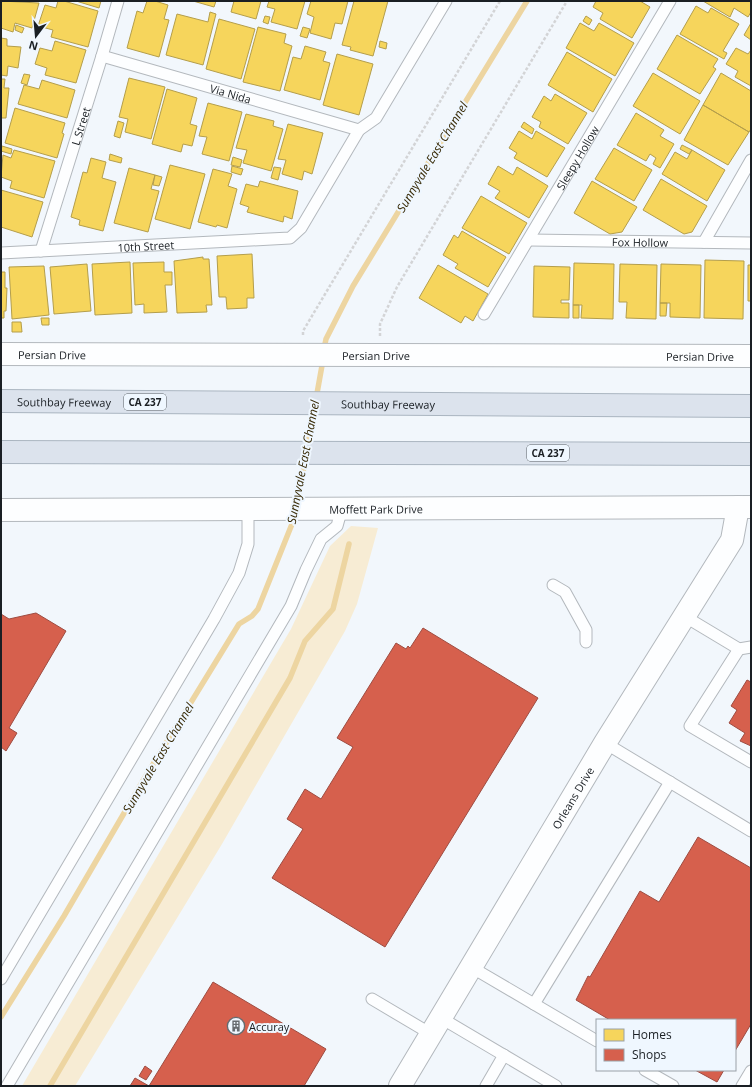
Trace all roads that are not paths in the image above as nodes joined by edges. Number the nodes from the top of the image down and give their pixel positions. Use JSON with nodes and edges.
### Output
{"nodes":[{"id":1,"x":118,"y":1,"type":"edge"},
{"id":2,"x":444,"y":1,"type":"edge"},
{"id":3,"x":670,"y":1,"type":"edge"},
{"id":4,"x":102,"y":56,"type":"junction"},
{"id":5,"x":359,"y":130,"type":"junction"},
{"id":6,"x":751,"y":160,"type":"edge"},
{"id":7,"x":529,"y":240,"type":"junction"},
{"id":8,"x":704,"y":242,"type":"junction"},
{"id":9,"x":751,"y":243,"type":"edge"},
{"id":10,"x":41,"y":251,"type":"junction"},
{"id":11,"x":1,"y":253,"type":"edge"},
{"id":12,"x":484,"y":314,"type":"dead end"},
{"id":13,"x":1,"y":354,"type":"edge"},
{"id":14,"x":751,"y":356,"type":"edge"},
{"id":15,"x":1,"y":401,"type":"edge"},
{"id":16,"x":751,"y":406,"type":"edge"},
{"id":17,"x":1,"y":452,"type":"edge"},
{"id":18,"x":751,"y":454,"type":"edge"},
{"id":19,"x":745,"y":507,"type":"edge"},
{"id":20,"x":256,"y":508,"type":"junction"},
{"id":21,"x":337,"y":508,"type":"junction"},
{"id":22,"x":1,"y":510,"type":"edge"},
{"id":23,"x":553,"y":585,"type":"dead end"},
{"id":24,"x":684,"y":616,"type":"junction"},
{"id":25,"x":586,"y":642,"type":"dead end"},
{"id":26,"x":751,"y":647,"type":"edge"},
{"id":27,"x":738,"y":649,"type":"junction"},
{"id":28,"x":604,"y":743,"type":"junction"},
{"id":29,"x":751,"y":762,"type":"edge"},
{"id":30,"x":670,"y":782,"type":"junction"},
{"id":31,"x":751,"y":831,"type":"edge"},
{"id":32,"x":471,"y":967,"type":"junction"},
{"id":33,"x":1,"y":979,"type":"edge"},
{"id":34,"x":372,"y":999,"type":"dead end"},
{"id":35,"x":534,"y":1004,"type":"junction"},
{"id":36,"x":436,"y":1026,"type":"junction"},
{"id":37,"x":596,"y":1041,"type":"edge"},
{"id":38,"x":504,"y":1055,"type":"junction"},
{"id":39,"x":647,"y":1071,"type":"edge"},
{"id":40,"x":751,"y":1071,"type":"edge"},
{"id":41,"x":7,"y":1086,"type":"edge"},
{"id":42,"x":400,"y":1086,"type":"edge"},
{"id":43,"x":486,"y":1086,"type":"edge"},
{"id":44,"x":556,"y":1086,"type":"edge"},
{"id":45,"x":672,"y":1086,"type":"edge"},
{"id":46,"x":742,"y":1086,"type":"edge"}],
"edges":[{"from":1,"to":4,"type":"lane","name":"L Street"},
{"from":2,"to":5,"type":"lane"},
{"from":3,"to":7,"type":"lane","name":"Sleepy Hollow"},
{"from":4,"to":5,"type":"lane","name":"Via Nida"},
{"from":4,"to":10,"type":"lane","name":"L Street"},
{"from":5,"to":10,"type":"lane","name":"10th Street"},
{"from":6,"to":8,"type":"lane"},
{"from":7,"to":8,"type":"lane","name":"Fox Hollow"},
{"from":7,"to":12,"type":"lane","name":"Sleepy Hollow"},
{"from":8,"to":9,"type":"lane","name":"Fox Hollow"},
{"from":10,"to":11,"type":"lane","name":"10th Street"},
{"from":13,"to":14,"type":"street","name":"Persian Drive"},
{"from":15,"to":16,"type":"highway","name":"Southbay Freeway","number":"CA 237"},
{"from":17,"to":18,"type":"highway","number":"CA 237"},
{"from":19,"to":21,"type":"street","name":"Moffett Park Drive"},
{"from":19,"to":24,"type":"street","name":"Orleans Drive"},
{"from":20,"to":21,"type":"street","name":"Moffett Park Drive"},
{"from":20,"to":22,"type":"street","name":"Moffett Park Drive"},
{"from":20,"to":33,"type":"lane"},
{"from":21,"to":41,"type":"lane"},
{"from":23,"to":25,"type":"lane"},
{"from":24,"to":27,"type":"lane"},
{"from":24,"to":28,"type":"street","name":"Orleans Drive"},
{"from":26,"to":27,"type":"lane"},
{"from":27,"to":29,"type":"lane"},
{"from":28,"to":30,"type":"lane"},
{"from":28,"to":32,"type":"street","name":"Orleans Drive"},
{"from":30,"to":31,"type":"lane"},
{"from":30,"to":35,"type":"lane"},
{"from":32,"to":35,"type":"lane"},
{"from":32,"to":36,"type":"street","name":"Orleans Drive"},
{"from":34,"to":36,"type":"lane"},
{"from":35,"to":37,"type":"lane"},
{"from":36,"to":38,"type":"lane"},
{"from":36,"to":42,"type":"street","name":"Orleans Drive"},
{"from":38,"to":43,"type":"lane"},
{"from":38,"to":44,"type":"lane"},
{"from":39,"to":45,"type":"lane"},
{"from":40,"to":46,"type":"lane"}]}
